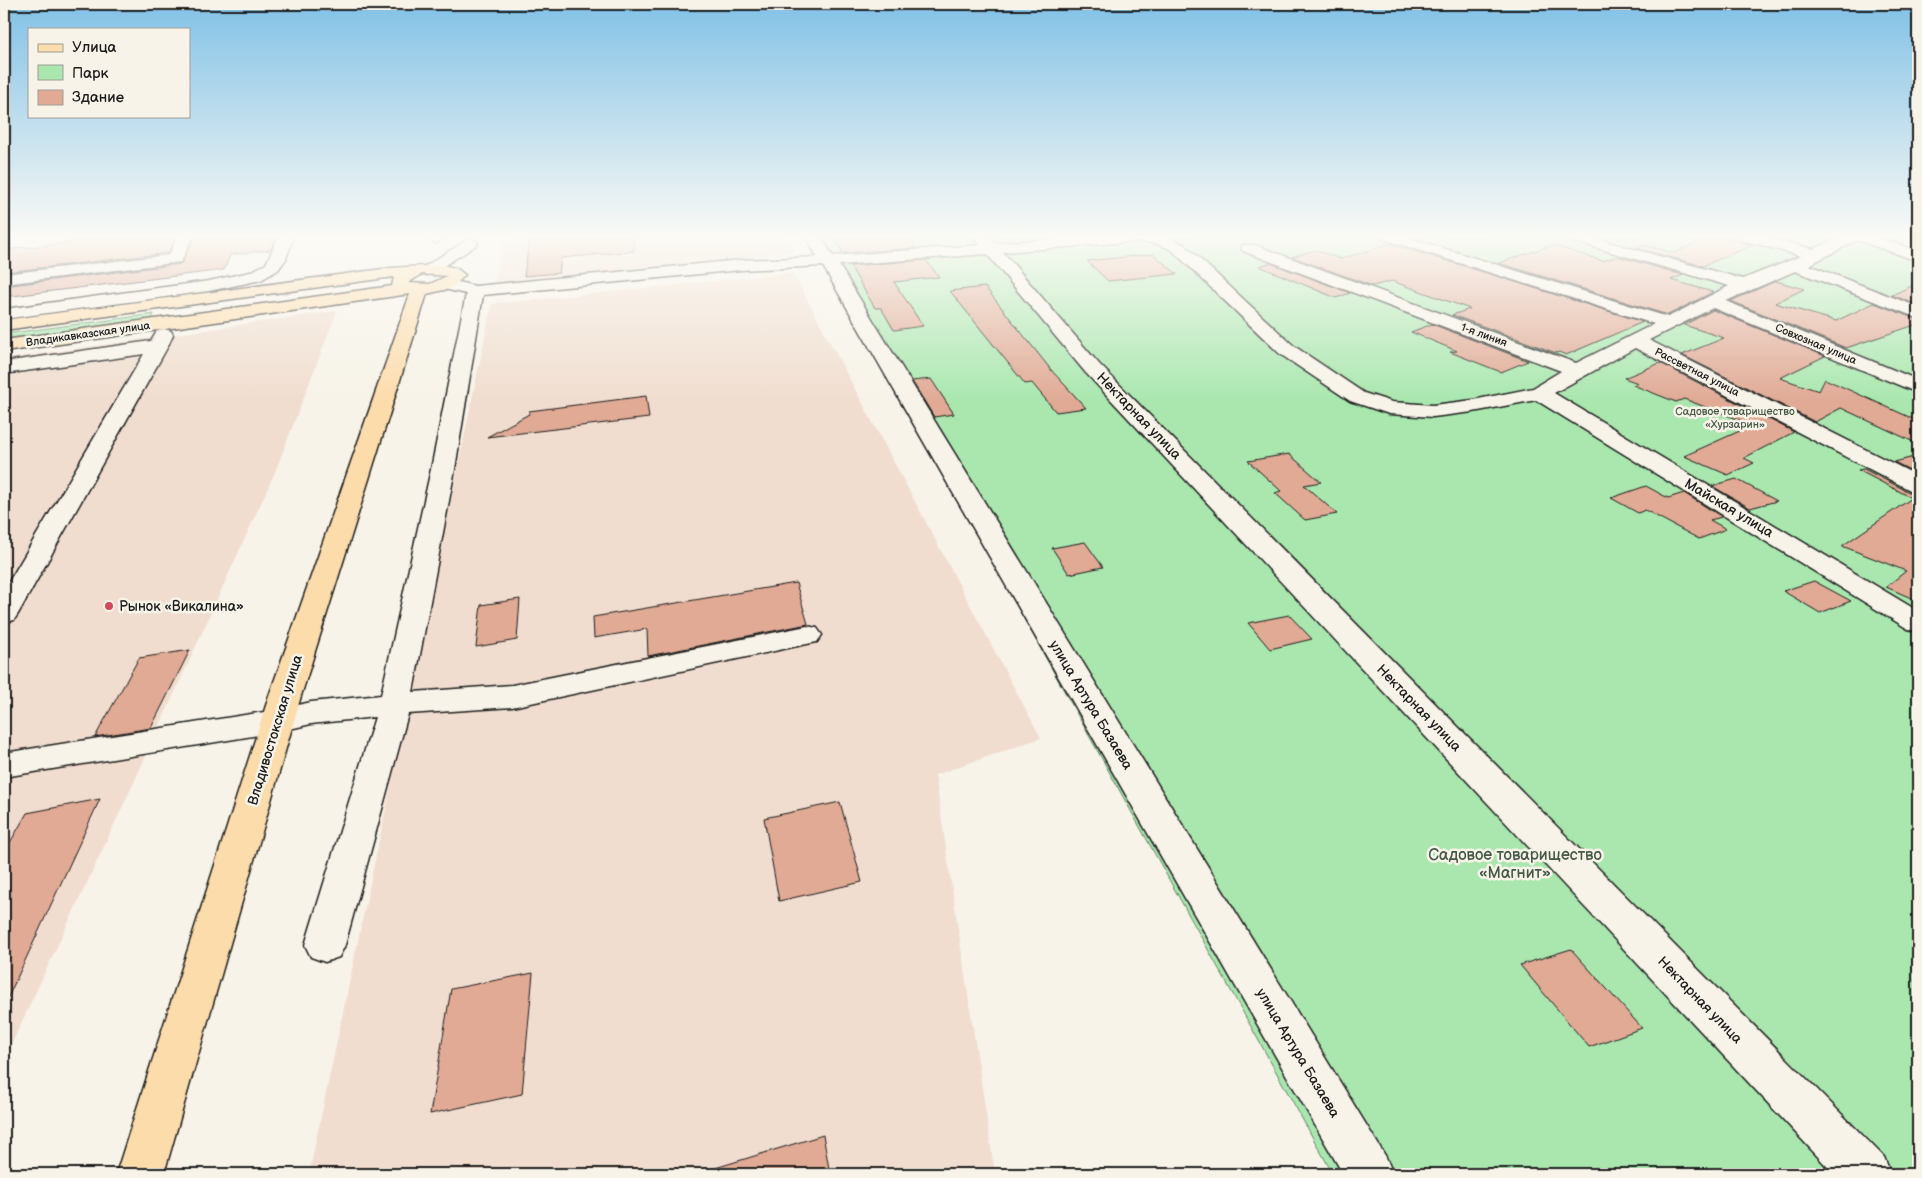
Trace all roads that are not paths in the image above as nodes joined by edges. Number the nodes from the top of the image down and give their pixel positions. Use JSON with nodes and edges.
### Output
{"nodes":[{"id":1,"x":173,"y":291,"type":"edge"},
{"id":2,"x":254,"y":291,"type":"edge"},
{"id":3,"x":358,"y":291,"type":"edge"},
{"id":4,"x":425,"y":291,"type":"edge"},
{"id":5,"x":475,"y":291,"type":"edge"},
{"id":6,"x":845,"y":291,"type":"edge"},
{"id":7,"x":1027,"y":291,"type":"edge"},
{"id":8,"x":1225,"y":291,"type":"edge"},
{"id":9,"x":1365,"y":291,"type":"edge"},
{"id":10,"x":1566,"y":291,"type":"edge"},
{"id":11,"x":1733,"y":291,"type":"edge"},
{"id":12,"x":1863,"y":291,"type":"edge"},
{"id":13,"x":1714,"y":302,"type":"junction"},
{"id":14,"x":1918,"y":312,"type":"edge"},
{"id":15,"x":4,"y":314,"type":"edge"},
{"id":16,"x":169,"y":323,"type":"junction"},
{"id":17,"x":1670,"y":323,"type":"junction"},
{"id":18,"x":4,"y":325,"type":"edge"},
{"id":19,"x":1636,"y":341,"type":"junction"},
{"id":20,"x":4,"y":346,"type":"edge"},
{"id":21,"x":158,"y":346,"type":"junction"},
{"id":22,"x":4,"y":368,"type":"edge"},
{"id":23,"x":1577,"y":370,"type":"junction"},
{"id":24,"x":1918,"y":387,"type":"edge"},
{"id":25,"x":1539,"y":393,"type":"junction"},
{"id":26,"x":1918,"y":485,"type":"edge"},
{"id":27,"x":4,"y":614,"type":"edge"},
{"id":28,"x":1918,"y":623,"type":"edge"},
{"id":29,"x":806,"y":635,"type":"dead end"},
{"id":30,"x":394,"y":704,"type":"junction"},
{"id":31,"x":277,"y":721,"type":"junction"},
{"id":32,"x":4,"y":764,"type":"edge"},
{"id":33,"x":325,"y":945,"type":"dead end"},
{"id":34,"x":140,"y":1174,"type":"edge"},
{"id":35,"x":1369,"y":1174,"type":"edge"},
{"id":36,"x":1867,"y":1174,"type":"edge"}],
"edges":[{"from":1,"to":15,"type":"street"},
{"from":2,"to":18,"type":"main road","name":"Владикавказская улица"},
{"from":3,"to":16,"type":"main road","name":"Владикавказская улица"},
{"from":4,"to":31,"type":"main road","name":"Владивостокская улица"},
{"from":5,"to":30,"type":"street"},
{"from":6,"to":35,"type":"street","name":"улица Артура Базаева"},
{"from":7,"to":36,"type":"street","name":"Нектарная улица"},
{"from":8,"to":25,"type":"street"},
{"from":9,"to":23,"type":"street","name":"1-я линия"},
{"from":10,"to":17,"type":"street"},
{"from":11,"to":13,"type":"street"},
{"from":12,"to":14,"type":"street"},
{"from":13,"to":17,"type":"street"},
{"from":13,"to":24,"type":"street","name":"Совхозная улица"},
{"from":16,"to":20,"type":"main road","name":"Владикавказская улица"},
{"from":16,"to":21,"type":"street"},
{"from":17,"to":19,"type":"street"},
{"from":19,"to":23,"type":"street"},
{"from":19,"to":26,"type":"street","name":"Рассветная улица"},
{"from":21,"to":22,"type":"street"},
{"from":21,"to":27,"type":"street"},
{"from":23,"to":25,"type":"street"},
{"from":25,"to":28,"type":"street","name":"Майская улица"},
{"from":29,"to":30,"type":"street"},
{"from":30,"to":31,"type":"street"},
{"from":30,"to":33,"type":"street"},
{"from":31,"to":32,"type":"street"},
{"from":31,"to":34,"type":"main road","name":"Владивостокская улица"}]}
